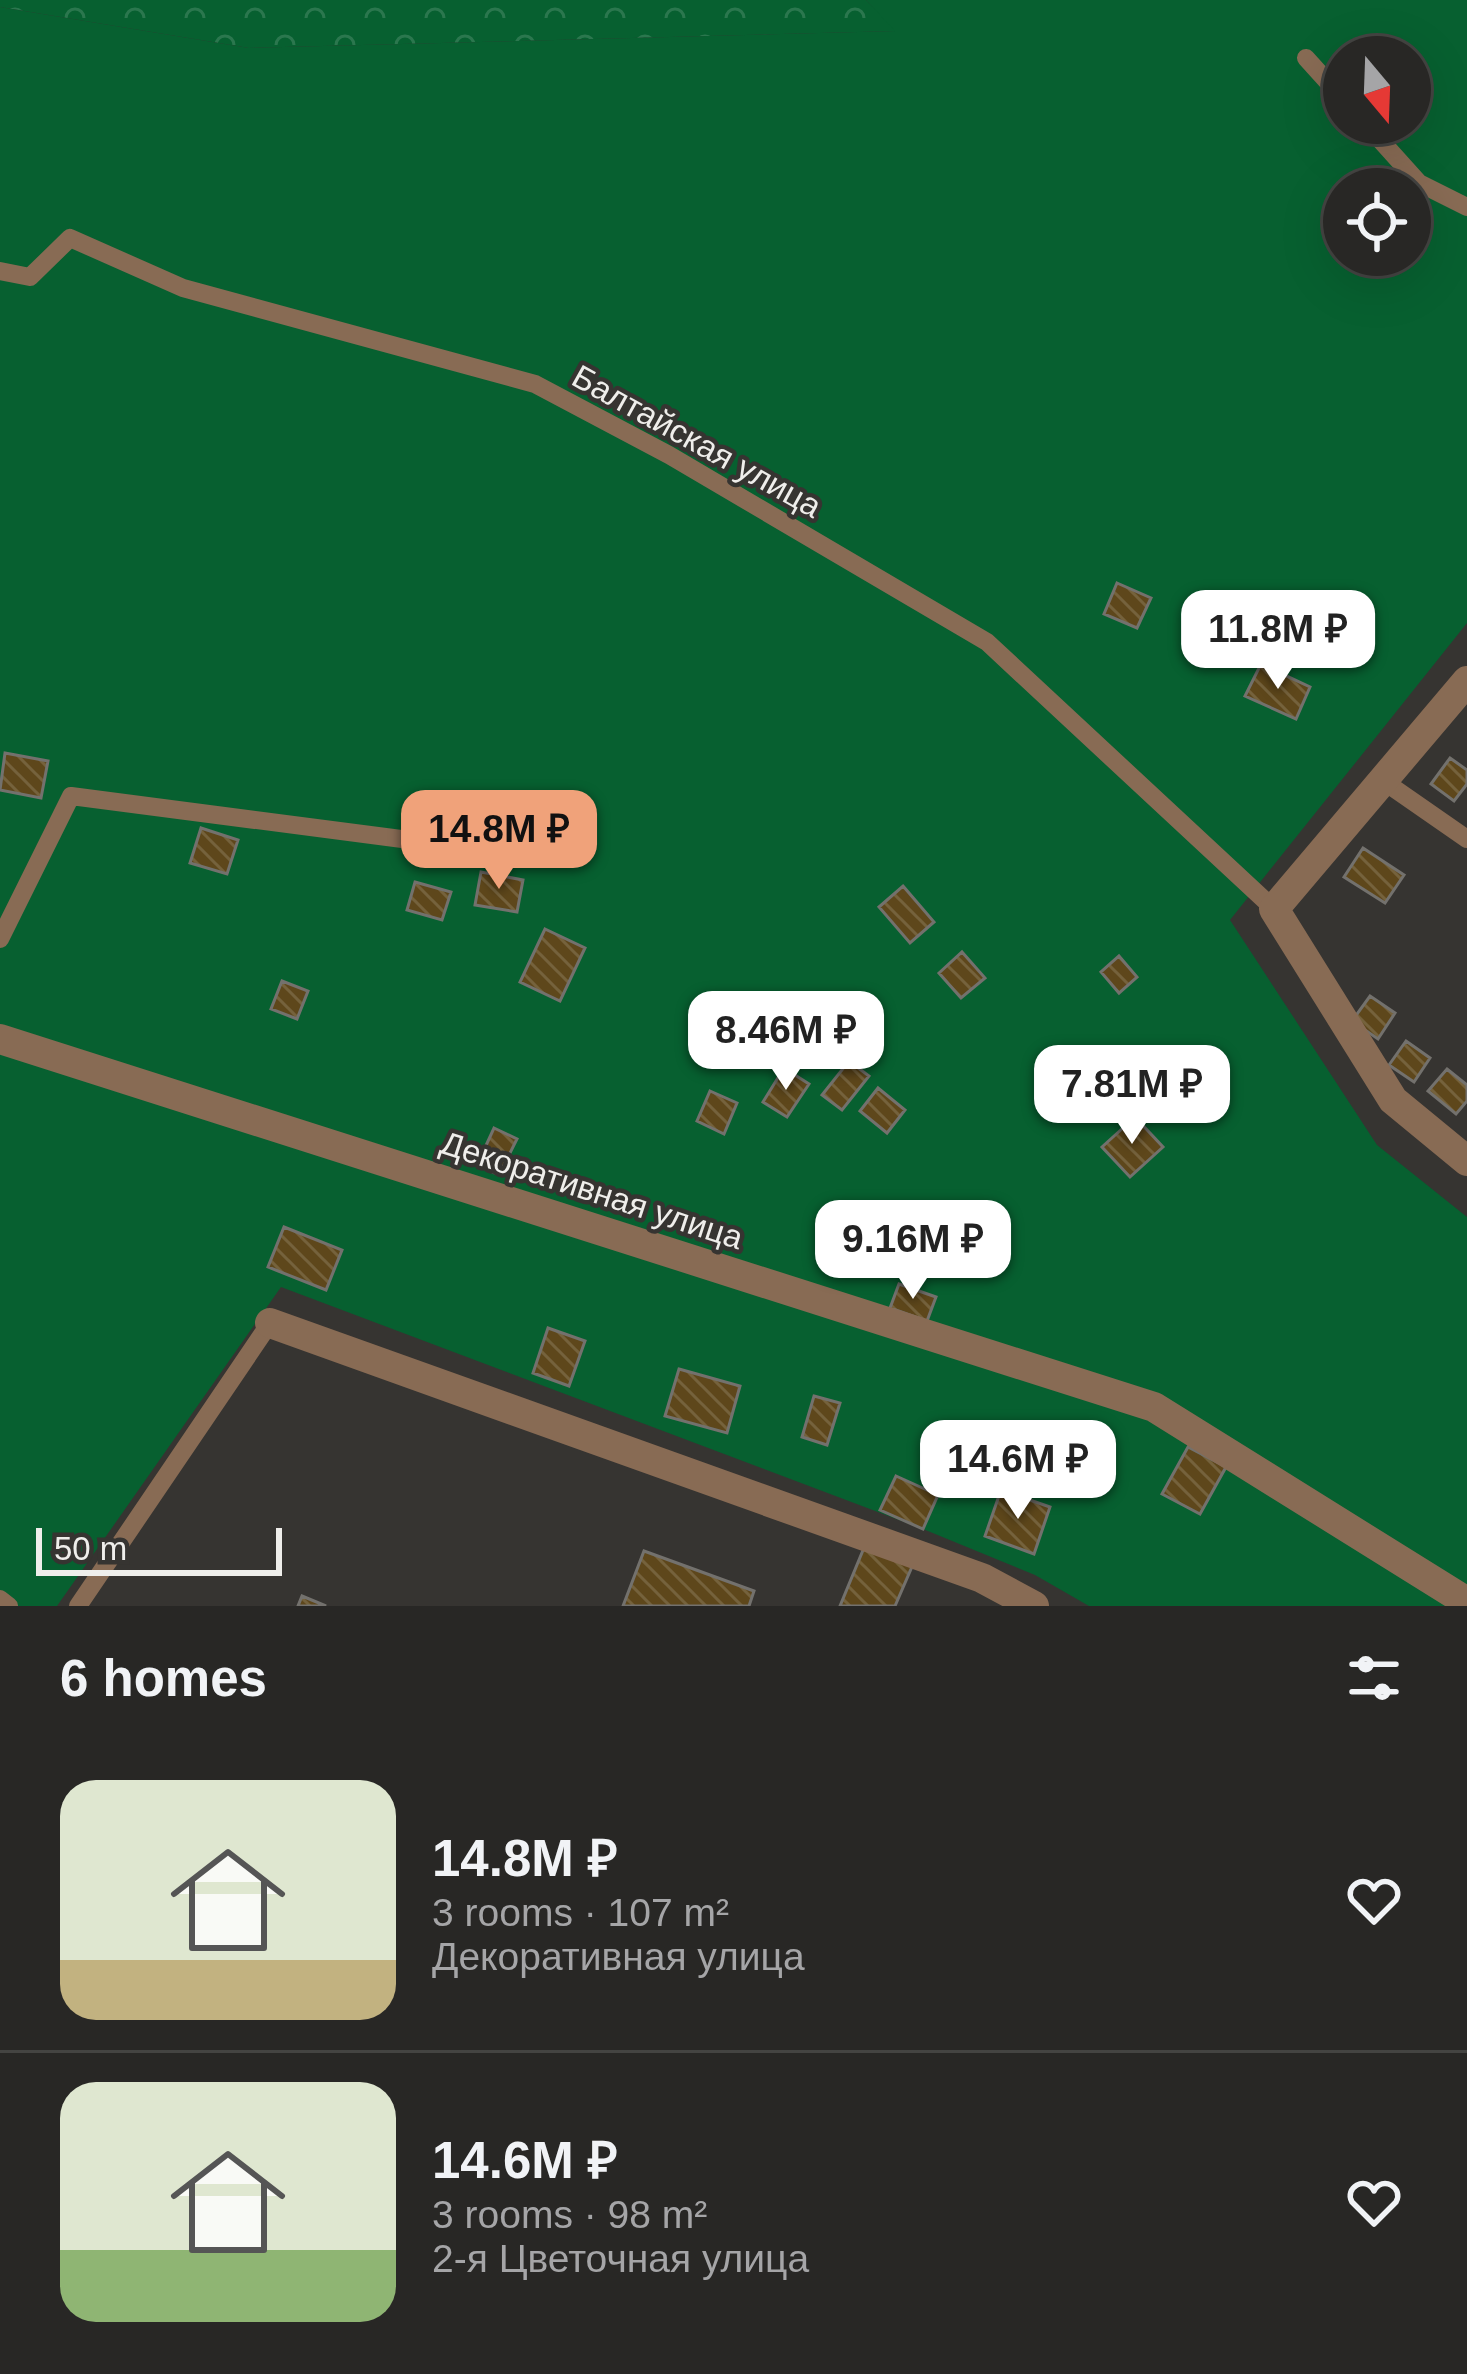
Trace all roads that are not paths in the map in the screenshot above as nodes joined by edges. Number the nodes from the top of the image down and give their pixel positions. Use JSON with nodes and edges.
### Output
{"nodes":[{"id":1,"x":1306,"y":58,"type":"dead end"},
{"id":2,"x":1323,"y":77,"type":"edge"},
{"id":3,"x":1384,"y":144,"type":"edge"},
{"id":4,"x":1467,"y":206,"type":"edge"},
{"id":5,"x":0,"y":271,"type":"edge"},
{"id":6,"x":1467,"y":680,"type":"edge"},
{"id":7,"x":1382,"y":780,"type":"junction"},
{"id":8,"x":1467,"y":839,"type":"edge"},
{"id":9,"x":518,"y":854,"type":"dead end"},
{"id":10,"x":1274,"y":909,"type":"junction"},
{"id":11,"x":0,"y":939,"type":"edge"},
{"id":12,"x":0,"y":1039,"type":"edge"},
{"id":13,"x":1467,"y":1161,"type":"edge"},
{"id":14,"x":270,"y":1323,"type":"joint"},
{"id":15,"x":976,"y":1592,"type":"edge"},
{"id":16,"x":0,"y":1599,"type":"edge"},
{"id":17,"x":1467,"y":1602,"type":"edge"},
{"id":18,"x":9,"y":1606,"type":"edge"},
{"id":19,"x":78,"y":1606,"type":"edge"},
{"id":20,"x":1034,"y":1606,"type":"edge"}],
"edges":[{"from":1,"to":2,"type":"lane"},
{"from":3,"to":4,"type":"lane"},
{"from":5,"to":10,"type":"lane","name":"Балтайская улица"},
{"from":6,"to":7,"type":"street"},
{"from":7,"to":8,"type":"lane"},
{"from":7,"to":10,"type":"street"},
{"from":9,"to":11,"type":"lane"},
{"from":10,"to":13,"type":"street"},
{"from":12,"to":17,"type":"street","name":"Декоративная улица"},
{"from":14,"to":15,"type":"street"},
{"from":14,"to":19,"type":"lane"},
{"from":15,"to":20,"type":"street"},
{"from":16,"to":18,"type":"lane"}]}
